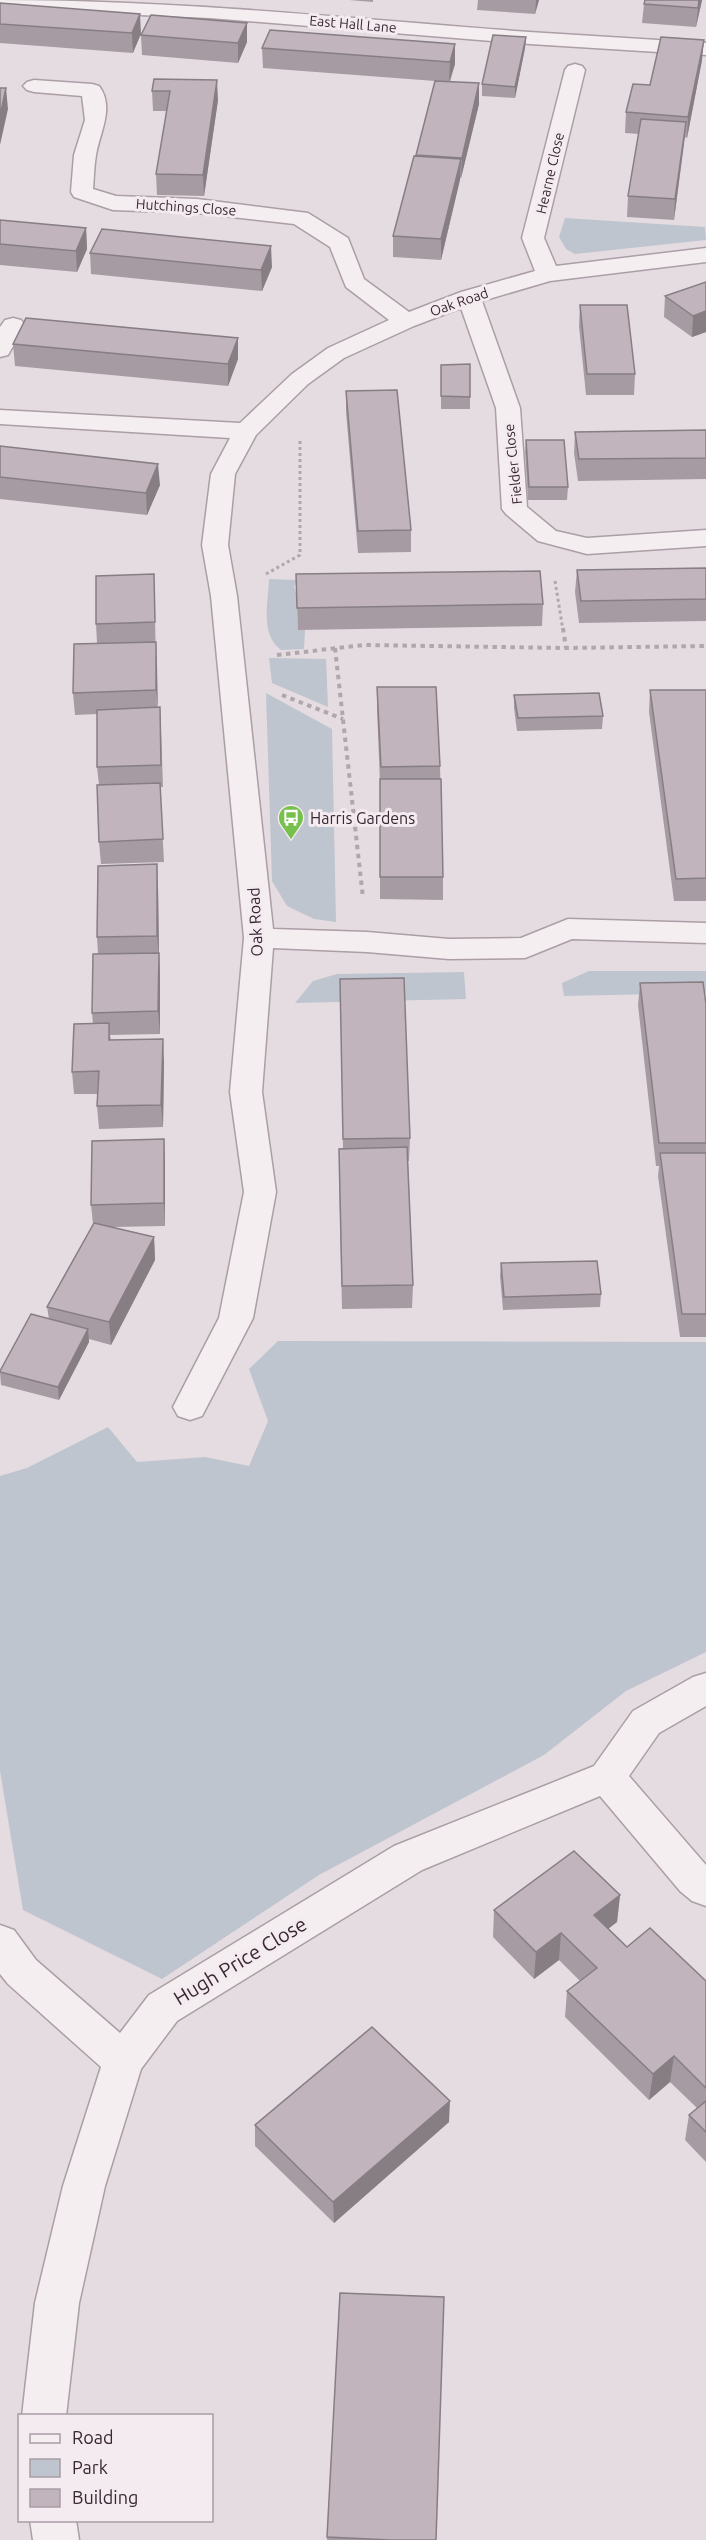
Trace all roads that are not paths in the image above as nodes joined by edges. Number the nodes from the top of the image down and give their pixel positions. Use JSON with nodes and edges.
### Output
{"nodes":[{"id":1,"x":0,"y":3,"type":"edge"},
{"id":2,"x":706,"y":49,"type":"edge"},
{"id":3,"x":575,"y":70,"type":"dead end"},
{"id":4,"x":34,"y":86,"type":"dead end"},
{"id":5,"x":706,"y":255,"type":"edge"},
{"id":6,"x":548,"y":274,"type":"junction"},
{"id":7,"x":469,"y":297,"type":"junction"},
{"id":8,"x":406,"y":321,"type":"junction"},
{"id":9,"x":14,"y":325,"type":"dead end"},
{"id":10,"x":0,"y":350,"type":"edge"},
{"id":11,"x":0,"y":417,"type":"edge"},
{"id":12,"x":246,"y":431,"type":"junction"},
{"id":13,"x":706,"y":538,"type":"edge"},
{"id":14,"x":706,"y":933,"type":"edge"},
{"id":15,"x":259,"y":938,"type":"junction"},
{"id":16,"x":190,"y":1407,"type":"dead end"},
{"id":17,"x":706,"y":1688,"type":"edge"},
{"id":18,"x":607,"y":1777,"type":"junction"},
{"id":19,"x":706,"y":1889,"type":"edge"},
{"id":20,"x":0,"y":1942,"type":"edge"},
{"id":21,"x":123,"y":2061,"type":"junction"},
{"id":22,"x":44,"y":2414,"type":"edge"},
{"id":23,"x":53,"y":2522,"type":"edge"},
{"id":24,"x":56,"y":2540,"type":"edge"}],
"edges":[{"from":1,"to":2,"type":"street","name":"East Hall Lane"},
{"from":3,"to":6,"type":"street","name":"Hearne Close"},
{"from":4,"to":8,"type":"street","name":"Hutchings Close"},
{"from":5,"to":6,"type":"street","name":"Oak Road"},
{"from":6,"to":7,"type":"street","name":"Oak Road"},
{"from":7,"to":8,"type":"street","name":"Oak Road"},
{"from":7,"to":13,"type":"street","name":"Fielder Close"},
{"from":8,"to":12,"type":"street","name":"Oak Road"},
{"from":9,"to":10,"type":"street"},
{"from":11,"to":12,"type":"street"},
{"from":12,"to":15,"type":"street","name":"Oak Road"},
{"from":14,"to":15,"type":"street"},
{"from":15,"to":16,"type":"street","name":"Oak Road"},
{"from":17,"to":18,"type":"street"},
{"from":18,"to":19,"type":"street"},
{"from":18,"to":21,"type":"street","name":"Hugh Price Close"},
{"from":20,"to":21,"type":"street"},
{"from":21,"to":22,"type":"street","name":"Hugh Price Close"},
{"from":23,"to":24,"type":"street"}]}
